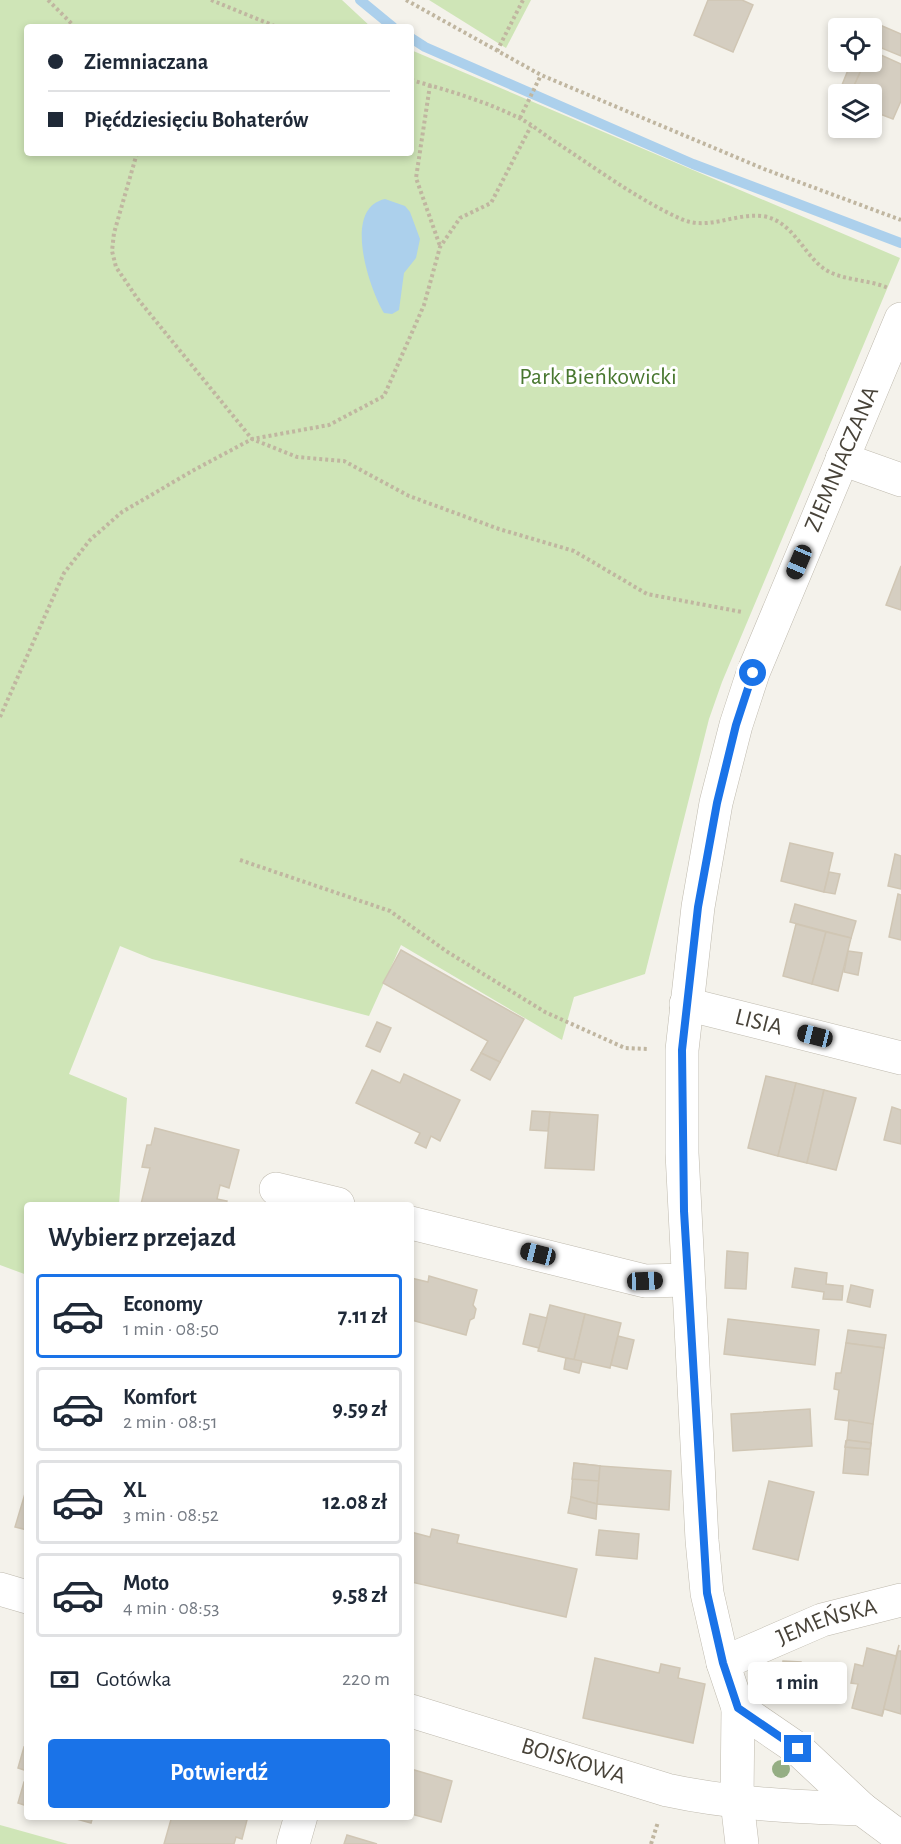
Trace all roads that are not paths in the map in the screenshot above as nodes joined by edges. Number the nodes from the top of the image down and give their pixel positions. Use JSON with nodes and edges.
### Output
{"nodes":[{"id":1,"x":897,"y":304,"type":"edge"},
{"id":2,"x":842,"y":459,"type":"junction"},
{"id":3,"x":901,"y":480,"type":"edge"},
{"id":4,"x":686,"y":1004,"type":"junction"},
{"id":5,"x":901,"y":1058,"type":"edge"},
{"id":6,"x":276,"y":1189,"type":"dead end"},
{"id":7,"x":330,"y":1202,"type":"edge"},
{"id":8,"x":414,"y":1224,"type":"edge"},
{"id":9,"x":688,"y":1280,"type":"junction"},
{"id":10,"x":901,"y":1600,"type":"edge"},
{"id":11,"x":723,"y":1663,"type":"junction"},
{"id":12,"x":738,"y":1708,"type":"junction"},
{"id":13,"x":414,"y":1712,"type":"edge"},
{"id":14,"x":737,"y":1801,"type":"junction"},
{"id":15,"x":862,"y":1809,"type":"junction"},
{"id":16,"x":300,"y":1820,"type":"edge"},
{"id":17,"x":901,"y":1838,"type":"edge"},
{"id":18,"x":292,"y":1844,"type":"edge"},
{"id":19,"x":742,"y":1844,"type":"edge"}],
"edges":[{"from":1,"to":2,"type":"street","name":"ZIEMNIACZANA"},
{"from":2,"to":3,"type":"street"},
{"from":2,"to":4,"type":"street","name":"ZIEMNIACZANA"},
{"from":4,"to":5,"type":"street","name":"LISIA"},
{"from":4,"to":9,"type":"street","name":"ZIEMNIACZANA"},
{"from":6,"to":7,"type":"street"},
{"from":8,"to":9,"type":"street"},
{"from":9,"to":11,"type":"street","name":"ZIEMNIACZANA"},
{"from":10,"to":11,"type":"street","name":"JEMEŃSKA"},
{"from":11,"to":12,"type":"street","name":"ZIEMNIACZANA"},
{"from":12,"to":14,"type":"street","name":"ZIEMNIACZANA"},
{"from":12,"to":15,"type":"street"},
{"from":13,"to":14,"type":"street","name":"BOISKOWA"},
{"from":14,"to":15,"type":"street","name":"BOISKOWA"},
{"from":14,"to":19,"type":"street","name":"ZIEMNIACZANA"},
{"from":15,"to":17,"type":"street"},
{"from":16,"to":18,"type":"street"}]}
